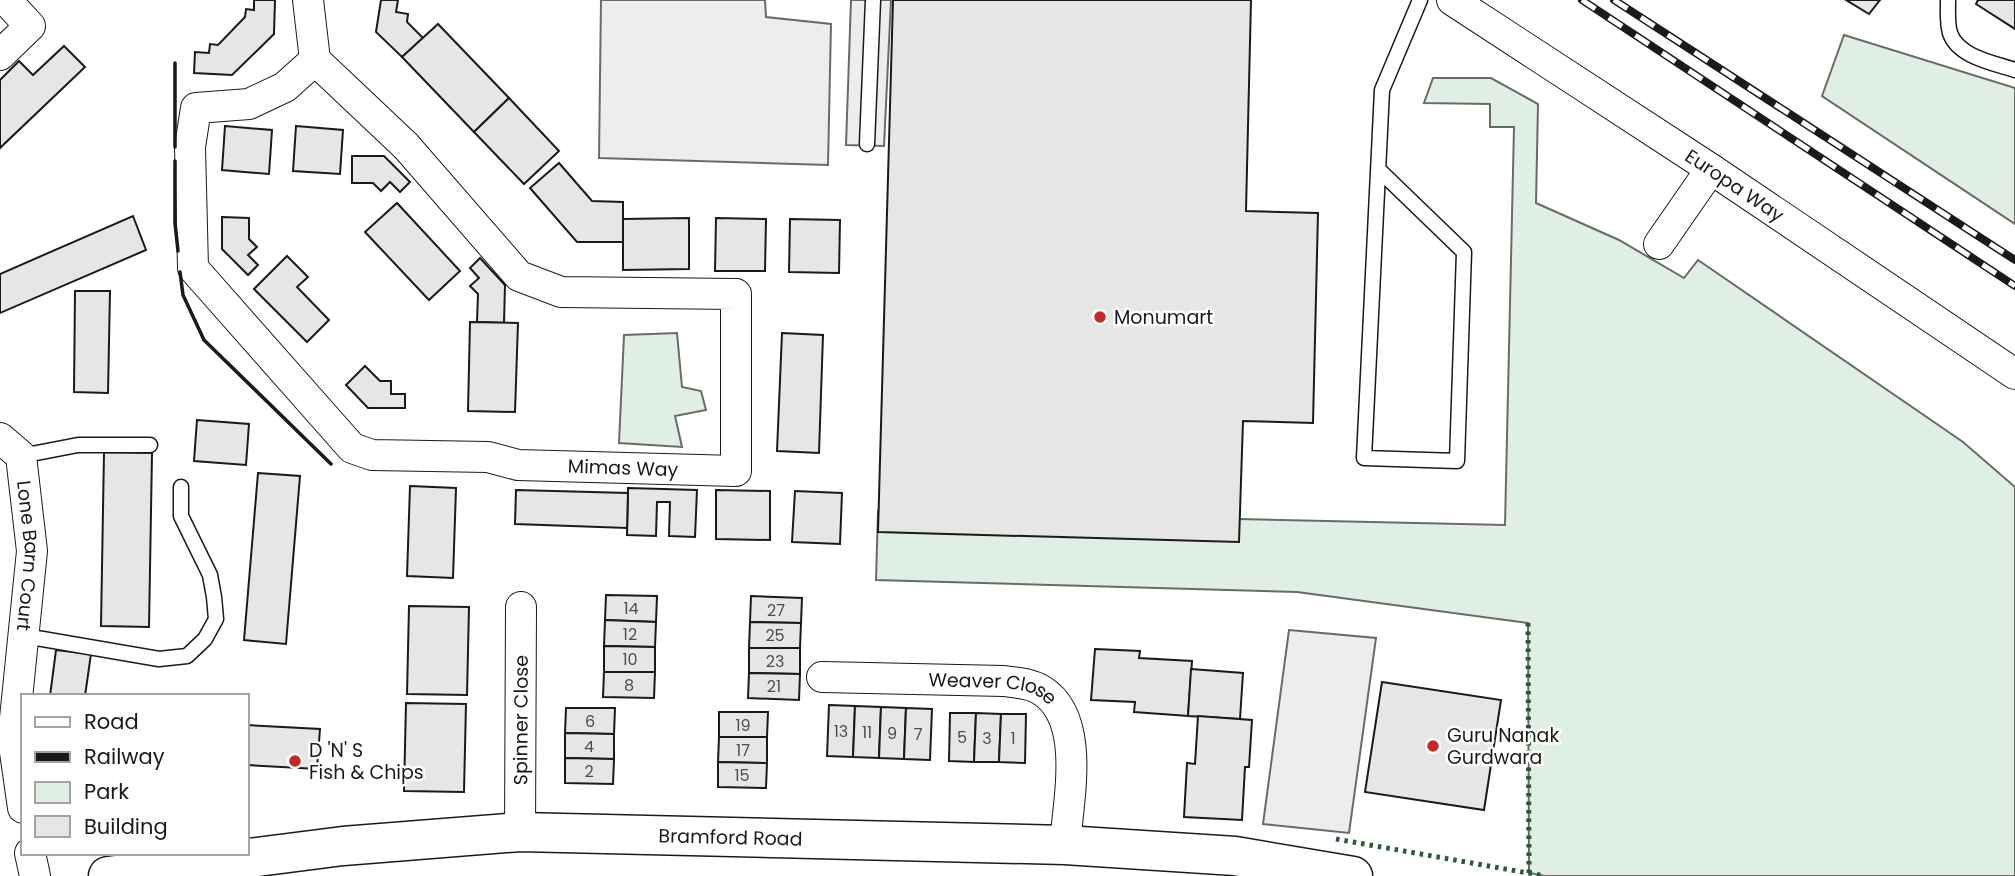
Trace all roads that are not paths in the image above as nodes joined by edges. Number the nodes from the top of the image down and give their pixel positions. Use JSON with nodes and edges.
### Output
{"nodes":[{"id":1,"x":6,"y":0,"type":"edge"},
{"id":2,"x":308,"y":0,"type":"edge"},
{"id":3,"x":873,"y":0,"type":"edge"},
{"id":4,"x":1420,"y":0,"type":"edge"},
{"id":5,"x":1452,"y":0,"type":"edge"},
{"id":6,"x":1948,"y":0,"type":"edge"},
{"id":7,"x":0,"y":55,"type":"edge"},
{"id":8,"x":315,"y":61,"type":"junction"},
{"id":9,"x":2015,"y":70,"type":"edge"},
{"id":10,"x":867,"y":144,"type":"dead end"},
{"id":11,"x":1378,"y":169,"type":"junction"},
{"id":12,"x":1711,"y":169,"type":"junction"},
{"id":13,"x":1659,"y":244,"type":"dead end"},
{"id":14,"x":2015,"y":374,"type":"edge"},
{"id":15,"x":150,"y":445,"type":"dead end"},
{"id":16,"x":11,"y":447,"type":"edge"},
{"id":17,"x":181,"y":487,"type":"dead end"},
{"id":18,"x":521,"y":607,"type":"dead end"},
{"id":19,"x":25,"y":636,"type":"junction"},
{"id":20,"x":822,"y":677,"type":"dead end"},
{"id":21,"x":21,"y":794,"type":"edge"},
{"id":22,"x":520,"y":832,"type":"junction"},
{"id":23,"x":1065,"y":845,"type":"junction"},
{"id":24,"x":30,"y":855,"type":"edge"},
{"id":25,"x":35,"y":876,"type":"edge"},
{"id":26,"x":107,"y":876,"type":"edge"},
{"id":27,"x":1353,"y":876,"type":"edge"}],
"edges":[{"from":1,"to":7,"type":"street"},
{"from":2,"to":8,"type":"street"},
{"from":3,"to":10,"type":"lane"},
{"from":4,"to":11,"type":"lane"},
{"from":5,"to":12,"type":"street","name":"Europa Way"},
{"from":6,"to":9,"type":"lane"},
{"from":8,"to":8,"type":"street","name":"Mimas Way"},
{"from":11,"to":11,"type":"lane"},
{"from":12,"to":13,"type":"street"},
{"from":12,"to":14,"type":"street","name":"Europa Way"},
{"from":15,"to":16,"type":"lane"},
{"from":16,"to":19,"type":"street","name":"Lone Barn Court"},
{"from":17,"to":19,"type":"lane"},
{"from":18,"to":22,"type":"street","name":"Spinner Close"},
{"from":19,"to":21,"type":"street","name":"Lone Barn Court"},
{"from":20,"to":23,"type":"street","name":"Weaver Close"},
{"from":22,"to":23,"type":"main road","name":"Bramford Road"},
{"from":22,"to":26,"type":"main road","name":"Bramford Road"},
{"from":23,"to":27,"type":"main road","name":"Bramford Road"},
{"from":24,"to":25,"type":"street"}]}
